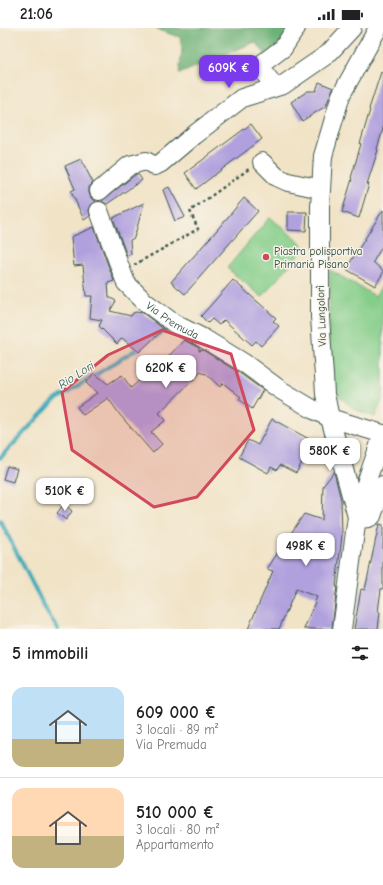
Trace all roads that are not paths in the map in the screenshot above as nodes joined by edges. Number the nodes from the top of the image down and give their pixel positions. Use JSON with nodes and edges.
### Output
{"nodes":[{"id":1,"x":296,"y":28,"type":"edge"},
{"id":2,"x":352,"y":28,"type":"edge"},
{"id":3,"x":378,"y":28,"type":"edge"},
{"id":4,"x":275,"y":87,"type":"junction"},
{"id":5,"x":262,"y":162,"type":"road end"},
{"id":6,"x":321,"y":189,"type":"junction"},
{"id":7,"x":99,"y":191,"type":"dead end"},
{"id":8,"x":99,"y":211,"type":"dead end"},
{"id":9,"x":330,"y":418,"type":"junction"},
{"id":10,"x":383,"y":434,"type":"edge"},
{"id":11,"x":383,"y":485,"type":"edge"},
{"id":12,"x":357,"y":517,"type":"junction"},
{"id":13,"x":342,"y":629,"type":"edge"}],
"edges":[{"from":1,"to":4,"type":"street"},
{"from":2,"to":4,"type":"street"},
{"from":3,"to":6,"type":"street","name":"Via Lungolorì"},
{"from":4,"to":7,"type":"street"},
{"from":5,"to":6,"type":"street"},
{"from":6,"to":9,"type":"street","name":"Via Lungolorì"},
{"from":8,"to":9,"type":"street","name":"Via Premuda"},
{"from":9,"to":10,"type":"street","name":"Via Premuda"},
{"from":9,"to":12,"type":"street","name":"Via Lungolorì"},
{"from":10,"to":12,"type":"street"},
{"from":11,"to":12,"type":"street"},
{"from":12,"to":13,"type":"street"}]}
